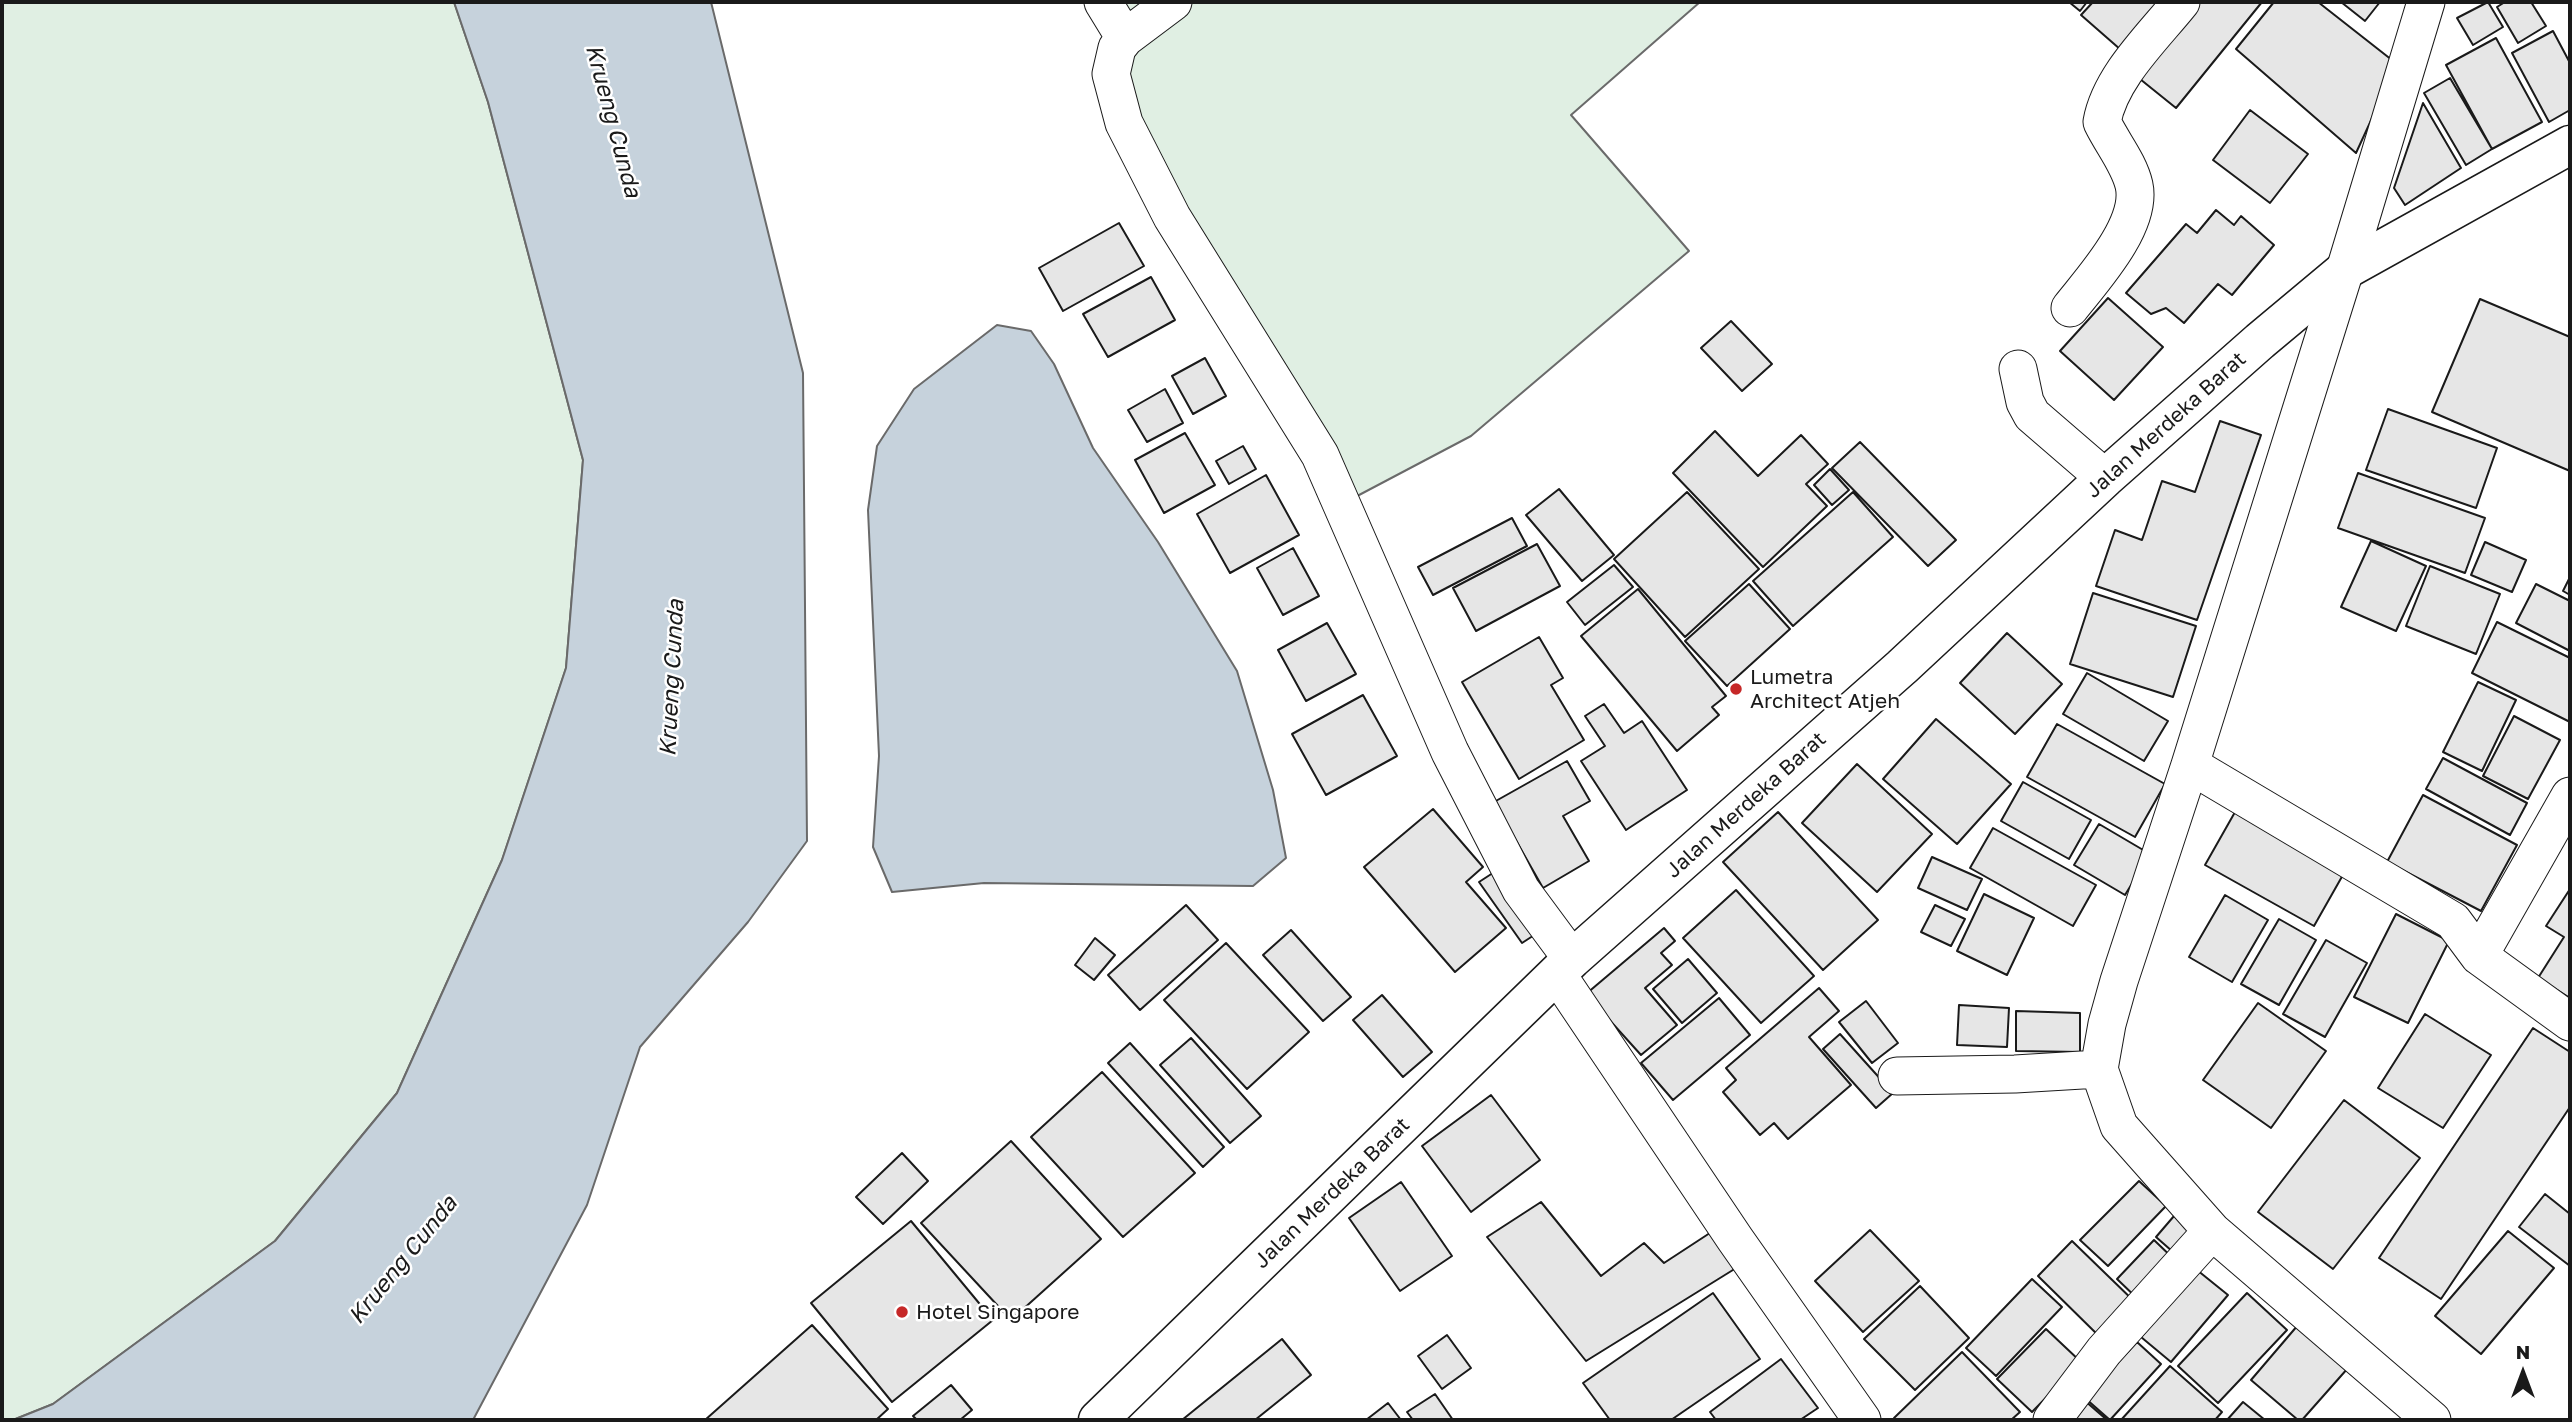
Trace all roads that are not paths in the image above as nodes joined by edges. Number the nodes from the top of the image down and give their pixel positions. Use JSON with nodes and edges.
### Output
{"nodes":[{"id":1,"x":1103,"y":2,"type":"edge"},
{"id":2,"x":1173,"y":2,"type":"edge"},
{"id":3,"x":2181,"y":2,"type":"edge"},
{"id":4,"x":2426,"y":2,"type":"edge"},
{"id":5,"x":1125,"y":38,"type":"junction"},
{"id":6,"x":2570,"y":145,"type":"edge"},
{"id":7,"x":2345,"y":271,"type":"junction"},
{"id":8,"x":2070,"y":308,"type":"dead end"},
{"id":9,"x":2018,"y":369,"type":"dead end"},
{"id":10,"x":2105,"y":478,"type":"junction"},
{"id":11,"x":2190,"y":765,"type":"junction"},
{"id":12,"x":2570,"y":796,"type":"edge"},
{"id":13,"x":2479,"y":956,"type":"junction"},
{"id":14,"x":1565,"y":967,"type":"junction"},
{"id":15,"x":2570,"y":1021,"type":"edge"},
{"id":16,"x":2099,"y":1069,"type":"junction"},
{"id":17,"x":1897,"y":1076,"type":"dead end"},
{"id":18,"x":2212,"y":1231,"type":"junction"},
{"id":19,"x":1854,"y":1418,"type":"edge"},
{"id":20,"x":1098,"y":1420,"type":"edge"},
{"id":21,"x":2052,"y":1420,"type":"edge"},
{"id":22,"x":2432,"y":1420,"type":"edge"}],
"edges":[{"from":1,"to":5,"type":"street"},
{"from":2,"to":5,"type":"street"},
{"from":3,"to":8,"type":"street"},
{"from":4,"to":7,"type":"street"},
{"from":5,"to":14,"type":"street"},
{"from":6,"to":7,"type":"main road","name":"Jalan Merdeka Barat"},
{"from":7,"to":10,"type":"main road","name":"Jalan Merdeka Barat"},
{"from":7,"to":11,"type":"street"},
{"from":9,"to":10,"type":"street"},
{"from":10,"to":14,"type":"main road","name":"Jalan Merdeka Barat"},
{"from":11,"to":13,"type":"street"},
{"from":11,"to":16,"type":"street"},
{"from":12,"to":13,"type":"street"},
{"from":13,"to":15,"type":"street"},
{"from":14,"to":19,"type":"street"},
{"from":14,"to":20,"type":"main road","name":"Jalan Merdeka Barat"},
{"from":16,"to":17,"type":"street"},
{"from":16,"to":18,"type":"street"},
{"from":18,"to":21,"type":"street"},
{"from":18,"to":22,"type":"street"}]}
